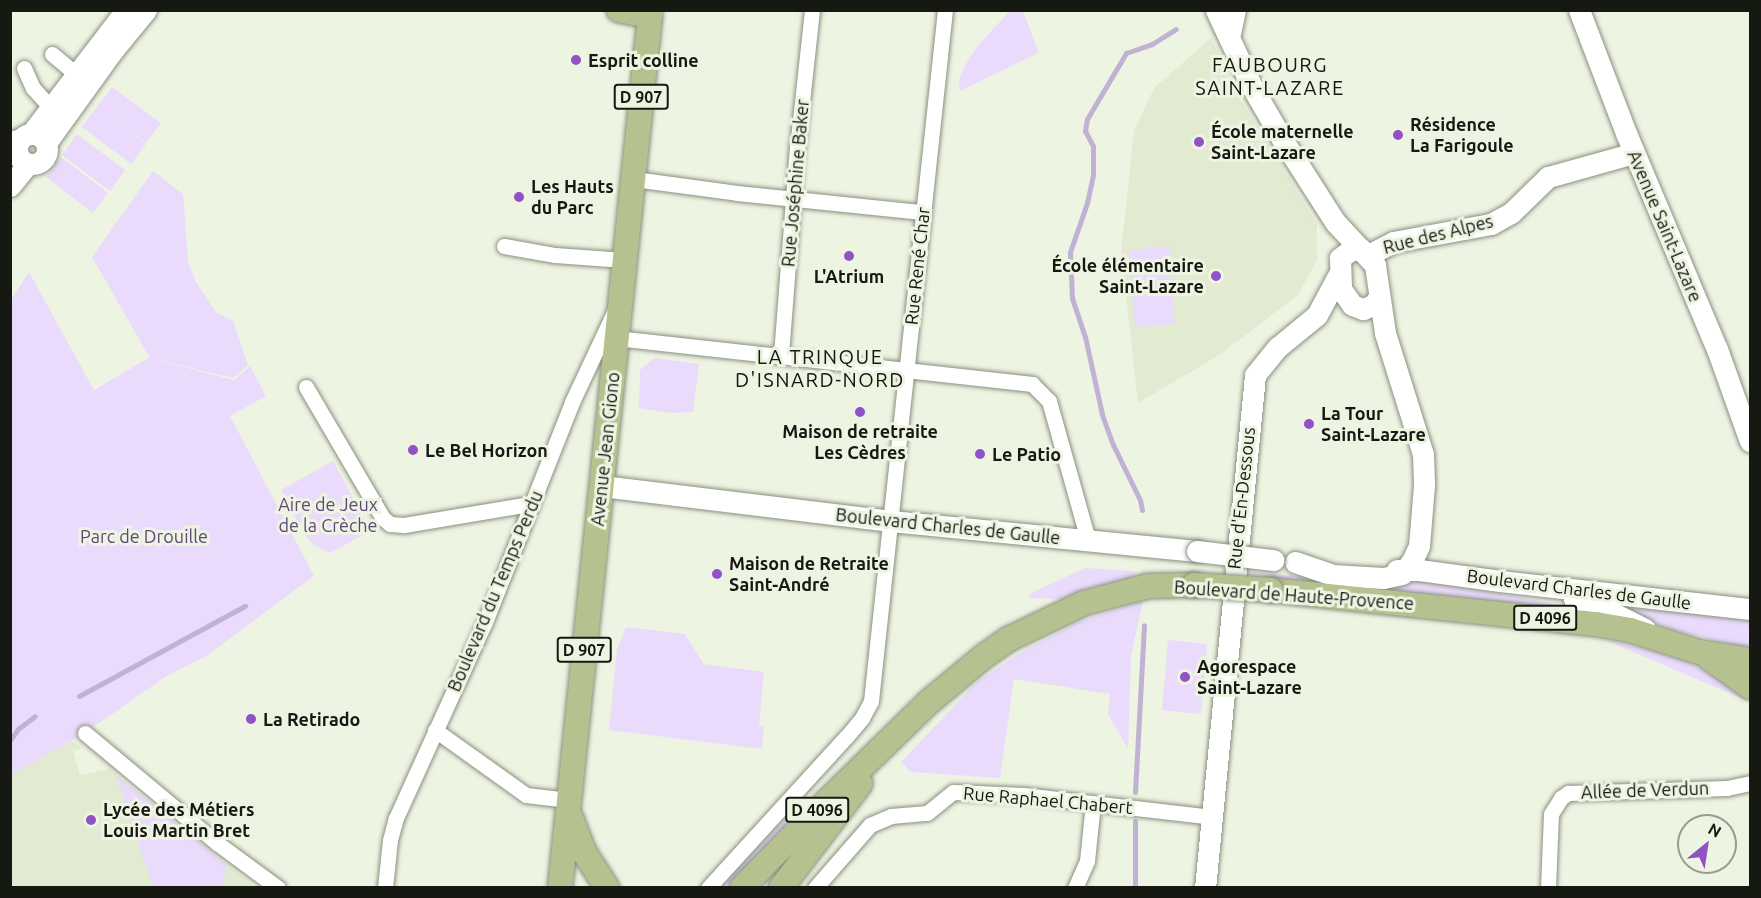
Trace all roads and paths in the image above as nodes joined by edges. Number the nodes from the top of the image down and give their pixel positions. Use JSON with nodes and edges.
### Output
{"nodes":[{"id":1,"x":126,"y":10,"type":"edge"},
{"id":2,"x":146,"y":10,"type":"edge"},
{"id":3,"x":619,"y":10,"type":"edge"},
{"id":4,"x":813,"y":10,"type":"edge"},
{"id":5,"x":945,"y":10,"type":"edge"},
{"id":6,"x":1216,"y":10,"type":"edge"},
{"id":7,"x":1235,"y":10,"type":"edge"},
{"id":8,"x":1579,"y":10,"type":"edge"},
{"id":9,"x":650,"y":13,"type":"edge"},
{"id":10,"x":1229,"y":38,"type":"junction"},
{"id":11,"x":52,"y":54,"type":"dead end"},
{"id":12,"x":24,"y":68,"type":"dead end"},
{"id":13,"x":75,"y":73,"type":"junction"},
{"id":14,"x":50,"y":107,"type":"junction"},
{"id":15,"x":22,"y":149,"type":"edge"},
{"id":16,"x":1634,"y":153,"type":"junction"},
{"id":17,"x":634,"y":179,"type":"junction"},
{"id":18,"x":10,"y":186,"type":"edge"},
{"id":19,"x":793,"y":199,"type":"junction"},
{"id":20,"x":922,"y":212,"type":"junction"},
{"id":21,"x":1335,"y":222,"type":"junction"},
{"id":22,"x":504,"y":246,"type":"dead end"},
{"id":23,"x":1365,"y":252,"type":"junction"},
{"id":24,"x":624,"y":260,"type":"junction"},
{"id":25,"x":1340,"y":266,"type":"junction"},
{"id":26,"x":620,"y":299,"type":"junction"},
{"id":27,"x":1365,"y":304,"type":"junction"},
{"id":28,"x":1317,"y":315,"type":"junction"},
{"id":29,"x":616,"y":339,"type":"junction"},
{"id":30,"x":781,"y":355,"type":"junction"},
{"id":31,"x":906,"y":368,"type":"junction"},
{"id":32,"x":306,"y":387,"type":"dead end"},
{"id":33,"x":1750,"y":441,"type":"edge"},
{"id":34,"x":602,"y":486,"type":"junction"},
{"id":35,"x":530,"y":504,"type":"junction"},
{"id":36,"x":891,"y":521,"type":"junction"},
{"id":37,"x":1088,"y":540,"type":"junction"},
{"id":38,"x":1411,"y":563,"type":"junction"},
{"id":39,"x":1500,"y":582,"type":"junction"},
{"id":40,"x":1750,"y":609,"type":"edge"},
{"id":41,"x":1664,"y":639,"type":"junction"},
{"id":42,"x":1699,"y":652,"type":"junction"},
{"id":43,"x":1750,"y":660,"type":"edge"},
{"id":44,"x":1750,"y":687,"type":"edge"},
{"id":45,"x":435,"y":730,"type":"junction"},
{"id":46,"x":85,"y":733,"type":"dead end"},
{"id":47,"x":895,"y":736,"type":"junction"},
{"id":48,"x":1750,"y":783,"type":"edge"},
{"id":49,"x":1094,"y":803,"type":"junction"},
{"id":50,"x":569,"y":807,"type":"junction"},
{"id":51,"x":1212,"y":817,"type":"junction"},
{"id":52,"x":571,"y":873,"type":"edge"},
{"id":53,"x":278,"y":888,"type":"edge"},
{"id":54,"x":386,"y":888,"type":"edge"},
{"id":55,"x":607,"y":888,"type":"edge"},
{"id":56,"x":708,"y":888,"type":"edge"},
{"id":57,"x":742,"y":888,"type":"edge"},
{"id":58,"x":781,"y":888,"type":"edge"},
{"id":59,"x":814,"y":888,"type":"edge"},
{"id":60,"x":1075,"y":888,"type":"edge"},
{"id":61,"x":1204,"y":888,"type":"edge"},
{"id":62,"x":1548,"y":888,"type":"edge"}],
"edges":[{"from":1,"to":13,"type":"street"},
{"from":2,"to":15,"type":"street"},
{"from":3,"to":9,"type":"main road","number":"D 907"},
{"from":4,"to":19,"type":"street","name":"Rue Joséphine Baker"},
{"from":5,"to":20,"type":"street","name":"Rue René Char"},
{"from":6,"to":10,"type":"street"},
{"from":7,"to":10,"type":"street"},
{"from":8,"to":16,"type":"street","name":"Avenue Saint-Lazare"},
{"from":9,"to":17,"type":"main road","name":"Avenue Jean Giono","number":"D 907"},
{"from":10,"to":21,"type":"street"},
{"from":11,"to":13,"type":"street"},
{"from":12,"to":14,"type":"street"},
{"from":13,"to":14,"type":"street"},
{"from":14,"to":15,"type":"street"},
{"from":15,"to":18,"type":"street"},
{"from":16,"to":23,"type":"street","name":"Rue des Alpes"},
{"from":16,"to":33,"type":"street","name":"Avenue Saint-Lazare"},
{"from":17,"to":19,"type":"street"},
{"from":17,"to":24,"type":"main road","name":"Avenue Jean Giono","number":"D 907"},
{"from":19,"to":20,"type":"street"},
{"from":19,"to":30,"type":"street","name":"Rue Joséphine Baker"},
{"from":20,"to":31,"type":"street","name":"Rue René Char"},
{"from":21,"to":23,"type":"street"},
{"from":21,"to":25,"type":"street"},
{"from":22,"to":24,"type":"street"},
{"from":23,"to":25,"type":"street","name":"Rue des Alpes"},
{"from":23,"to":27,"type":"street"},
{"from":24,"to":26,"type":"main road","name":"Avenue Jean Giono","number":"D 907"},
{"from":25,"to":27,"type":"street"},
{"from":25,"to":28,"type":"street","name":"Rue d'En-Dessous"},
{"from":26,"to":29,"type":"main road","name":"Avenue Jean Giono","number":"D 907"},
{"from":26,"to":35,"type":"street","name":"Boulevard du Temps Perdu"},
{"from":27,"to":28,"type":"street","name":"Rue d'En-Dessous"},
{"from":27,"to":38,"type":"street"},
{"from":28,"to":51,"type":"street","name":"Rue d'En-Dessous"},
{"from":29,"to":30,"type":"street"},
{"from":29,"to":34,"type":"main road","name":"Avenue Jean Giono","number":"D 907"},
{"from":30,"to":31,"type":"street"},
{"from":31,"to":36,"type":"street","name":"Rue René Char"},
{"from":31,"to":37,"type":"street"},
{"from":32,"to":35,"type":"street"},
{"from":34,"to":36,"type":"street","name":"Boulevard Charles de Gaulle"},
{"from":34,"to":50,"type":"main road","name":"Avenue Jean Giono","number":"D 907"},
{"from":35,"to":45,"type":"street","name":"Boulevard du Temps Perdu"},
{"from":36,"to":37,"type":"street","name":"Boulevard Charles de Gaulle"},
{"from":36,"to":56,"type":"street","name":"Rue René Char"},
{"from":37,"to":38,"type":"street","name":"Boulevard Charles de Gaulle","bridge":true},
{"from":38,"to":39,"type":"street","name":"Boulevard Charles de Gaulle"},
{"from":39,"to":40,"type":"street","name":"Boulevard Charles de Gaulle"},
{"from":39,"to":41,"type":"street"},
{"from":41,"to":42,"type":"main road","name":"Boulevard de Haute-Provence","number":"D 4096"},
{"from":41,"to":47,"type":"main road","name":"Boulevard de Haute-Provence","number":"D 4096","bridge":true},
{"from":42,"to":43,"type":"main road","name":"Boulevard de Haute-Provence","number":"D 4096"},
{"from":42,"to":44,"type":"main road","name":"Boulevard de Haute-Provence","number":"D 4096"},
{"from":45,"to":50,"type":"street"},
{"from":45,"to":54,"type":"street","name":"Boulevard du Temps Perdu"},
{"from":46,"to":53,"type":"street"},
{"from":47,"to":57,"type":"main road","name":"Boulevard de Haute-Provence","number":"D 4096"},
{"from":47,"to":58,"type":"main road","name":"Boulevard de Haute-Provence","number":"D 4096"},
{"from":48,"to":62,"type":"street","name":"Allée de Verdun"},
{"from":49,"to":51,"type":"street","name":"Rue Raphael Chabert"},
{"from":49,"to":59,"type":"street","name":"Rue Raphael Chabert"},
{"from":49,"to":60,"type":"street"},
{"from":50,"to":52,"type":"main road","number":"D 907"},
{"from":50,"to":52,"type":"main road","name":"Avenue Jean Giono","number":"D 907"},
{"from":51,"to":61,"type":"street","name":"Rue d'En-Dessous"},
{"from":52,"to":55,"type":"main road","number":"D 907"}]}
